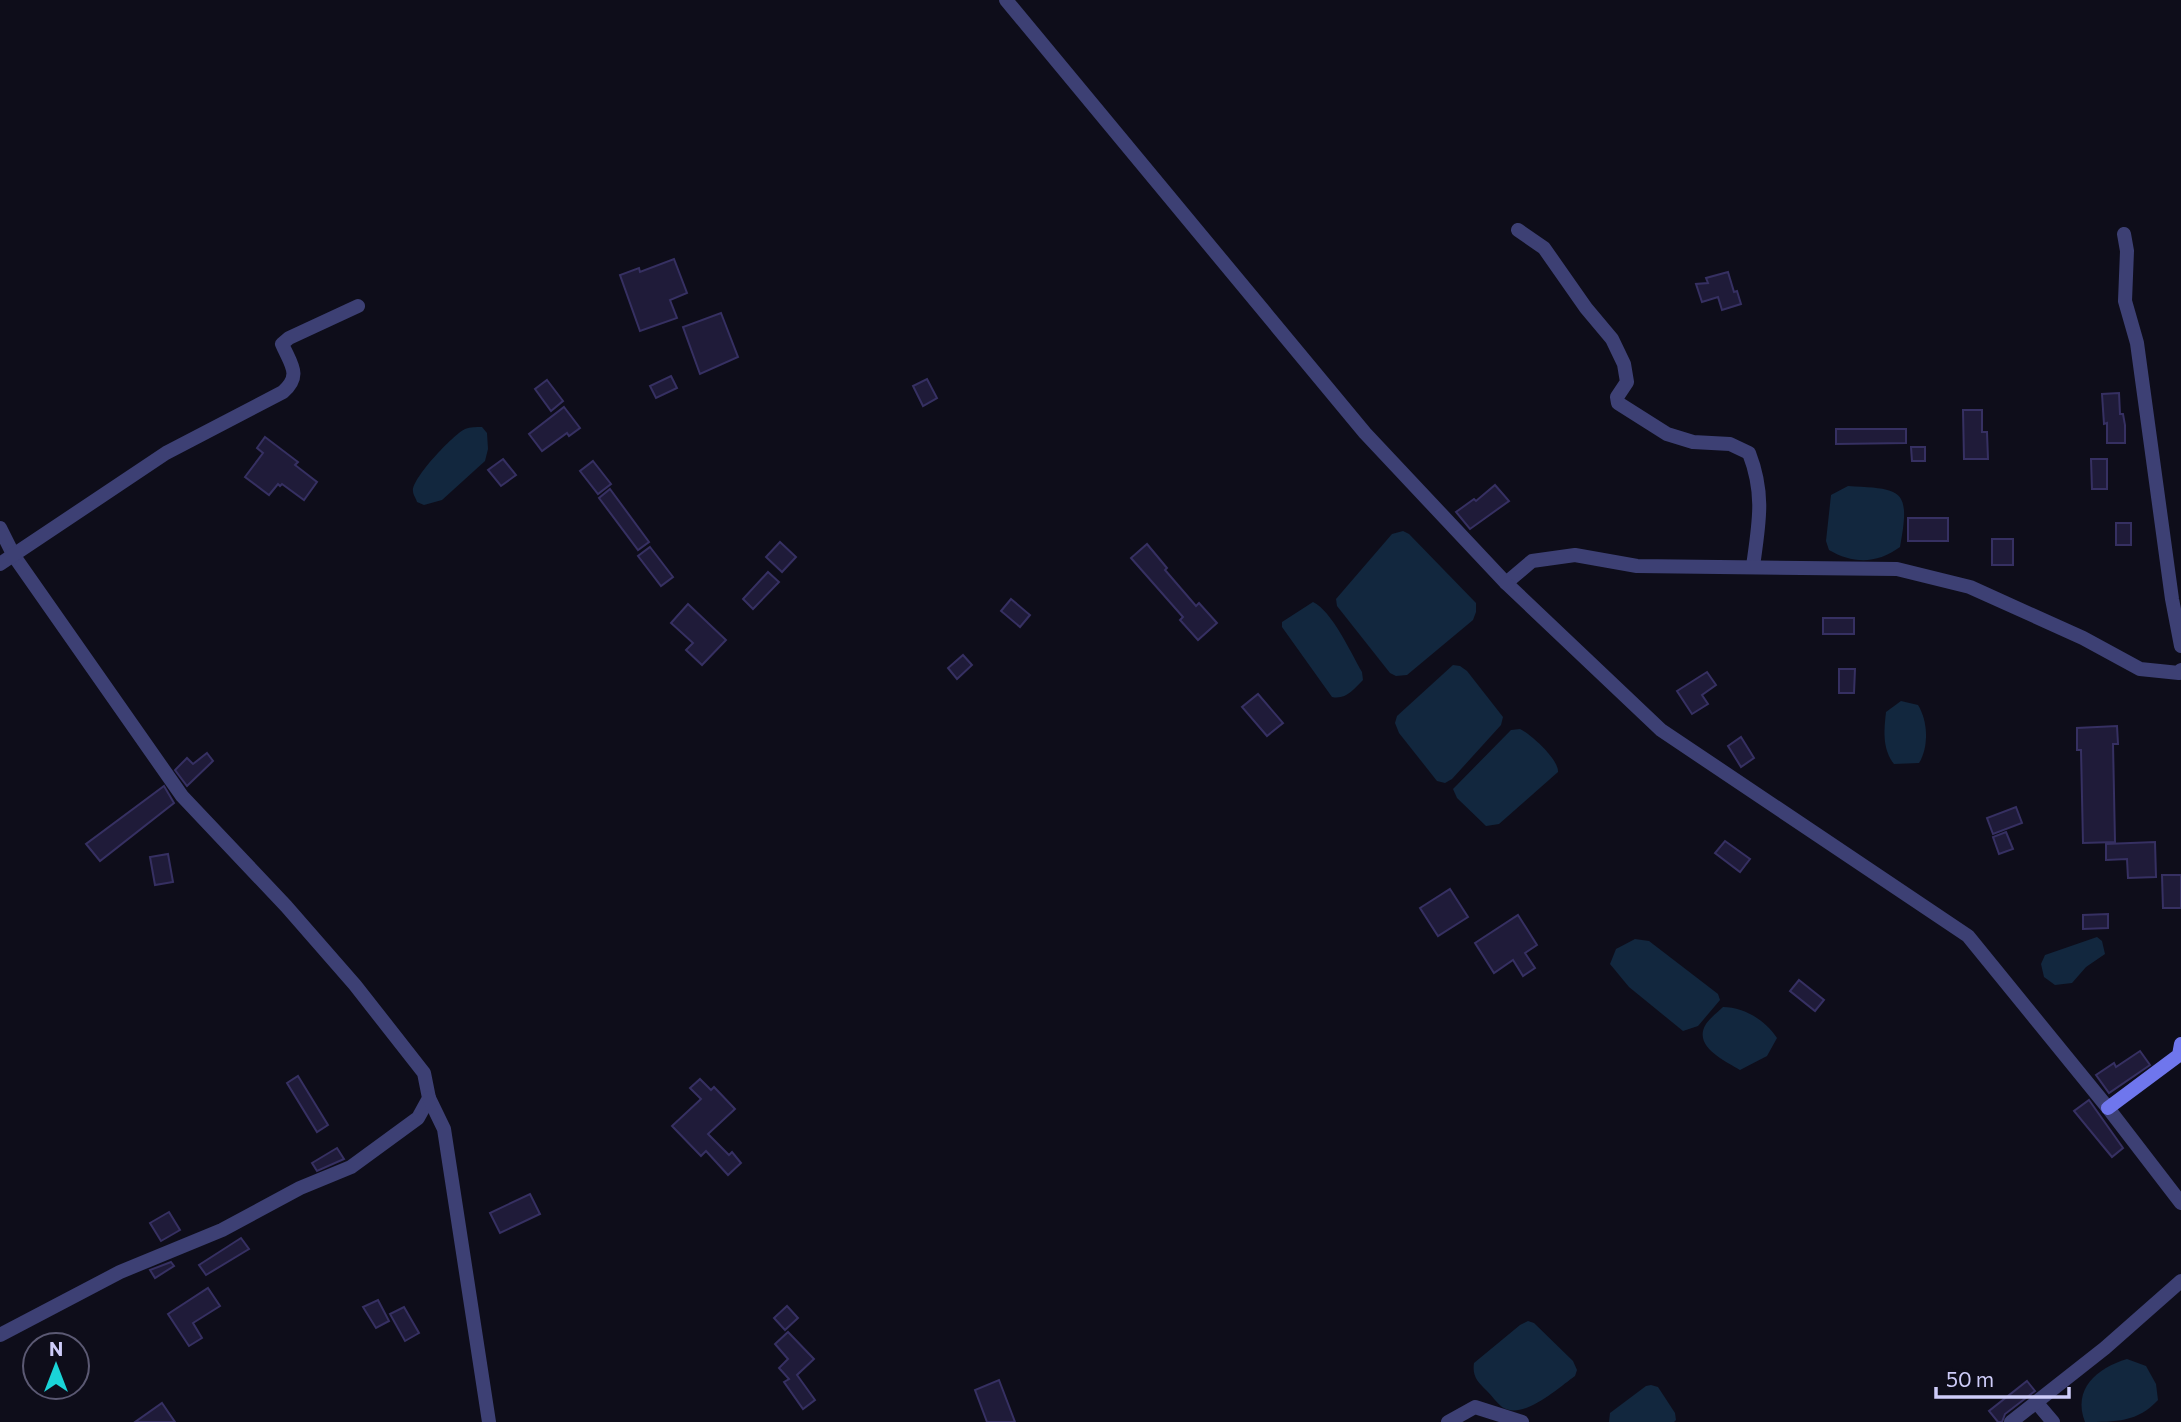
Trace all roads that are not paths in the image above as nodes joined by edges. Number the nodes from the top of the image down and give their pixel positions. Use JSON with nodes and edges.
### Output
{"nodes":[{"id":1,"x":1006,"y":0,"type":"edge"},
{"id":2,"x":1518,"y":230,"type":"dead end"},
{"id":3,"x":2124,"y":234,"type":"dead end"},
{"id":4,"x":358,"y":306,"type":"dead end"},
{"id":5,"x":0,"y":528,"type":"edge"},
{"id":6,"x":15,"y":556,"type":"junction"},
{"id":7,"x":0,"y":565,"type":"edge"},
{"id":8,"x":1752,"y":566,"type":"junction"},
{"id":9,"x":1506,"y":583,"type":"junction"},
{"id":10,"x":2181,"y":646,"type":"edge"},
{"id":11,"x":2181,"y":670,"type":"edge"},
{"id":12,"x":2181,"y":1044,"type":"edge"},
{"id":13,"x":429,"y":1098,"type":"junction"},
{"id":14,"x":2108,"y":1108,"type":"junction"},
{"id":15,"x":2181,"y":1203,"type":"edge"},
{"id":16,"x":2181,"y":1281,"type":"edge"},
{"id":17,"x":0,"y":1335,"type":"edge"},
{"id":18,"x":2036,"y":1402,"type":"junction"},
{"id":19,"x":489,"y":1422,"type":"edge"},
{"id":20,"x":1448,"y":1422,"type":"edge"},
{"id":21,"x":1522,"y":1422,"type":"edge"},
{"id":22,"x":2011,"y":1422,"type":"edge"},
{"id":23,"x":2053,"y":1422,"type":"edge"}],
"edges":[{"from":1,"to":9,"type":"street"},
{"from":2,"to":8,"type":"street"},
{"from":3,"to":10,"type":"street"},
{"from":4,"to":6,"type":"street"},
{"from":5,"to":6,"type":"street"},
{"from":6,"to":7,"type":"street"},
{"from":6,"to":13,"type":"street"},
{"from":8,"to":9,"type":"street"},
{"from":8,"to":11,"type":"street"},
{"from":9,"to":14,"type":"street"},
{"from":12,"to":14,"type":"main road"},
{"from":13,"to":17,"type":"street"},
{"from":13,"to":19,"type":"street"},
{"from":14,"to":15,"type":"street"},
{"from":16,"to":18,"type":"street"},
{"from":18,"to":22,"type":"street"},
{"from":18,"to":23,"type":"street"},
{"from":20,"to":21,"type":"street"}]}
